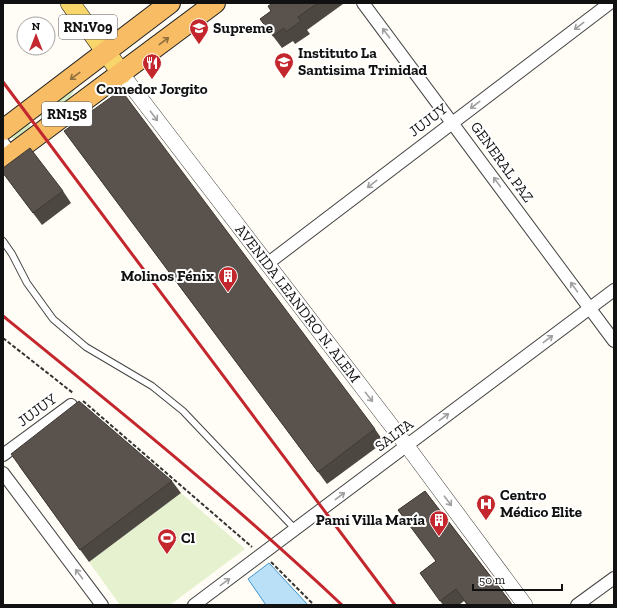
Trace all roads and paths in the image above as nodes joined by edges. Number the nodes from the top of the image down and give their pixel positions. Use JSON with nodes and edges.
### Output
{"nodes":[{"id":1,"x":70,"y":3,"type":"edge"},
{"id":2,"x":170,"y":3,"type":"edge"},
{"id":3,"x":215,"y":3,"type":"edge"},
{"id":4,"x":363,"y":3,"type":"edge"},
{"id":5,"x":610,"y":3,"type":"edge"},
{"id":6,"x":106,"y":52,"type":"junction"},
{"id":7,"x":122,"y":74,"type":"junction"},
{"id":8,"x":452,"y":122,"type":"junction"},
{"id":9,"x":3,"y":130,"type":"edge"},
{"id":10,"x":6,"y":153,"type":"edge"},
{"id":11,"x":3,"y":241,"type":"edge"},
{"id":12,"x":267,"y":264,"type":"junction"},
{"id":13,"x":614,"y":290,"type":"edge"},
{"id":14,"x":590,"y":308,"type":"junction"},
{"id":15,"x":3,"y":338,"type":"edge"},
{"id":16,"x":614,"y":341,"type":"edge"},
{"id":17,"x":75,"y":399,"type":"junction"},
{"id":18,"x":407,"y":446,"type":"junction"},
{"id":19,"x":3,"y":455,"type":"edge"},
{"id":20,"x":3,"y":473,"type":"edge"},
{"id":21,"x":295,"y":530,"type":"junction"},
{"id":22,"x":262,"y":555,"type":"junction"},
{"id":23,"x":614,"y":578,"type":"edge"},
{"id":24,"x":102,"y":605,"type":"edge"},
{"id":25,"x":194,"y":605,"type":"edge"},
{"id":26,"x":314,"y":605,"type":"edge"},
{"id":27,"x":525,"y":605,"type":"edge"},
{"id":28,"x":577,"y":605,"type":"edge"}],
"edges":[{"from":1,"to":6,"type":"main road","name":"AVENIDA LEANDRO N. ALEM","number":"RN1V09"},
{"from":2,"to":6,"type":"highway","number":"RN158"},
{"from":7,"to":3,"type":"highway","number":"RN158","one_way":true},
{"from":8,"to":4,"type":"street","name":"GENERAL PAZ","one_way":true},
{"from":5,"to":8,"type":"street","name":"JUJUY","one_way":true},
{"from":6,"to":7,"type":"main road","name":"AVENIDA LEANDRO N. ALEM","number":"RN1V09"},
{"from":6,"to":9,"type":"highway","number":"RN158","one_way":true},
{"from":7,"to":10,"type":"highway","number":"RN158"},
{"from":7,"to":12,"type":"street","name":"AVENIDA LEANDRO N. ALEM","one_way":true},
{"from":8,"to":12,"type":"street","name":"JUJUY","one_way":true},
{"from":14,"to":8,"type":"street","name":"GENERAL PAZ","one_way":true},
{"from":11,"to":21,"type":"lane"},
{"from":12,"to":18,"type":"street","name":"AVENIDA LEANDRO N. ALEM","one_way":true},
{"from":13,"to":14,"type":"street","name":"SALTA"},
{"from":14,"to":16,"type":"street","name":"GENERAL PAZ"},
{"from":18,"to":14,"type":"street","name":"SALTA","one_way":true},
{"from":15,"to":17,"type":"path"},
{"from":17,"to":19,"type":"street","name":"JUJUY"},
{"from":17,"to":22,"type":"path"},
{"from":21,"to":18,"type":"street","name":"SALTA","one_way":true},
{"from":18,"to":27,"type":"street","name":"AVENIDA LEANDRO N. ALEM","one_way":true},
{"from":24,"to":20,"type":"street","one_way":true},
{"from":21,"to":22,"type":"street","name":"SALTA"},
{"from":25,"to":22,"type":"street","name":"SALTA","one_way":true},
{"from":22,"to":26,"type":"path"},
{"from":23,"to":28,"type":"street"}]}
